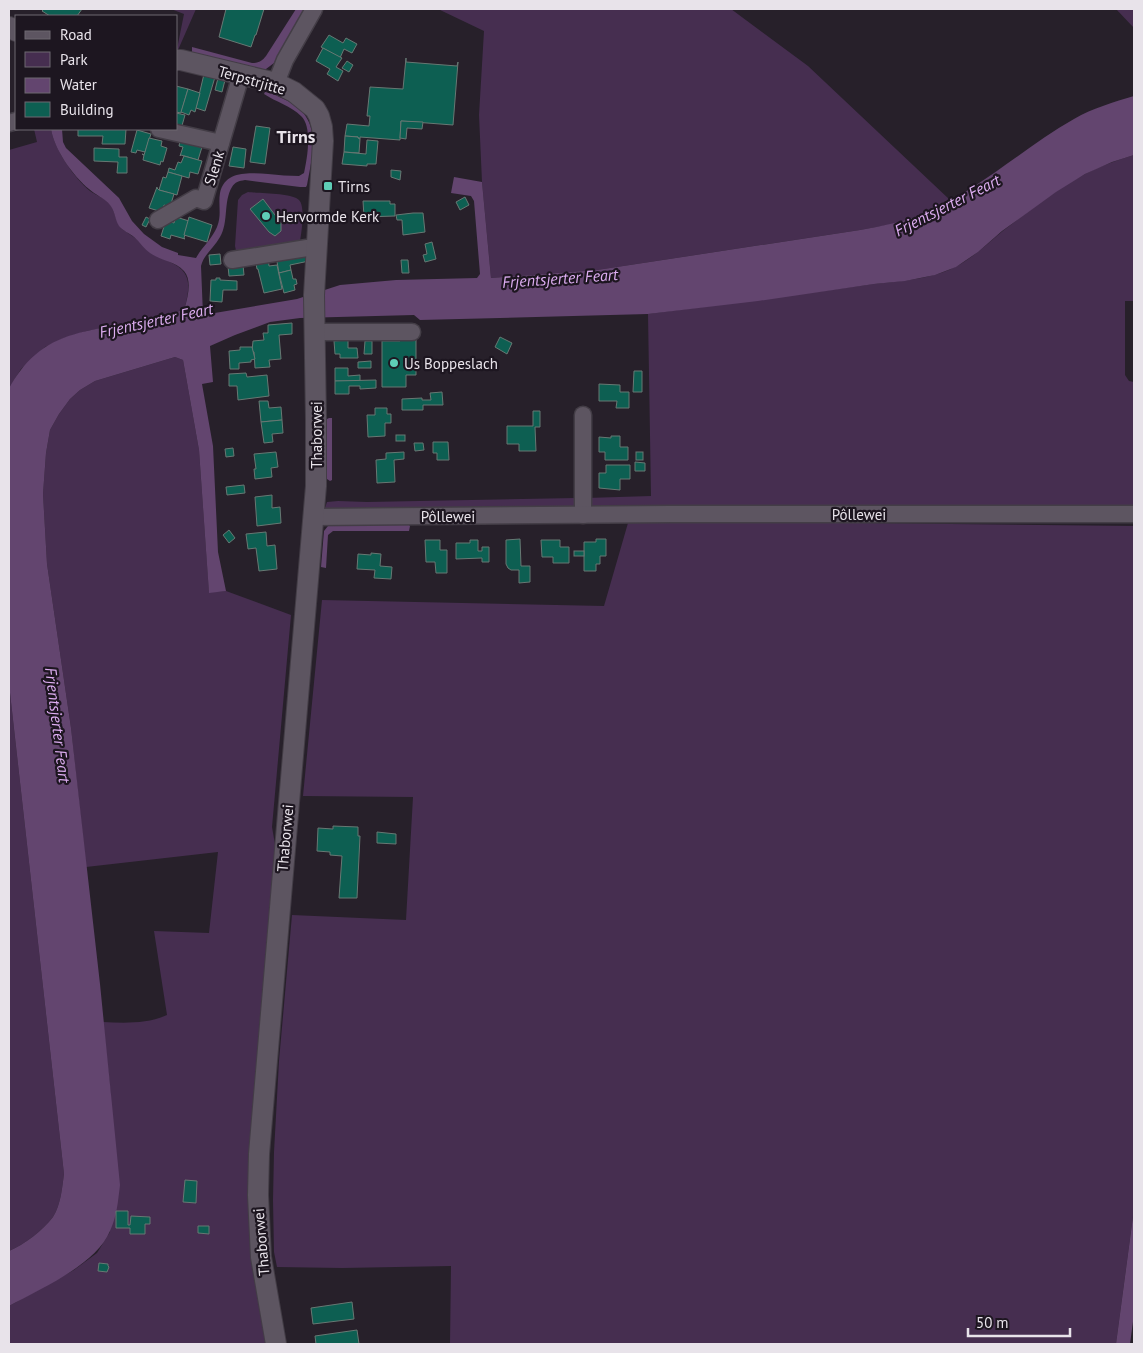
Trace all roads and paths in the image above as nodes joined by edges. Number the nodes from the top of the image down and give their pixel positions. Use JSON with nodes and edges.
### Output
{"nodes":[{"id":1,"x":314,"y":9,"type":"edge"},
{"id":2,"x":178,"y":60,"type":"edge"},
{"id":3,"x":241,"y":75,"type":"junction"},
{"id":4,"x":276,"y":83,"type":"junction"},
{"id":5,"x":163,"y":130,"type":"edge"},
{"id":6,"x":221,"y":143,"type":"junction"},
{"id":7,"x":158,"y":220,"type":"dead end"},
{"id":8,"x":316,"y":248,"type":"junction"},
{"id":9,"x":232,"y":260,"type":"dead end"},
{"id":10,"x":314,"y":295,"type":"joint"},
{"id":11,"x":314,"y":325,"type":"junction"},
{"id":12,"x":412,"y":332,"type":"dead end"},
{"id":13,"x":583,"y":415,"type":"dead end"},
{"id":14,"x":1134,"y":514,"type":"edge"},
{"id":15,"x":583,"y":515,"type":"junction"},
{"id":16,"x":314,"y":517,"type":"junction"},
{"id":17,"x":276,"y":1344,"type":"edge"}],
"edges":[{"from":1,"to":4,"type":"street"},
{"from":2,"to":3,"type":"street","name":"Terpstrjitte"},
{"from":3,"to":4,"type":"street","name":"Terpstrjitte"},
{"from":3,"to":6,"type":"street","name":"Slenk"},
{"from":4,"to":8,"type":"street","name":"Terpstrjitte"},
{"from":5,"to":6,"type":"street","name":"Slenk"},
{"from":6,"to":7,"type":"street","name":"Slenk"},
{"from":8,"to":9,"type":"street"},
{"from":8,"to":10,"type":"street","name":"Terpstrjitte"},
{"from":10,"to":11,"type":"street","name":"Thaborwei"},
{"from":11,"to":12,"type":"street"},
{"from":11,"to":16,"type":"street","name":"Thaborwei"},
{"from":13,"to":15,"type":"street"},
{"from":14,"to":15,"type":"street","name":"Pôllewei"},
{"from":15,"to":16,"type":"street","name":"Pôllewei"},
{"from":16,"to":17,"type":"street","name":"Thaborwei"}]}
